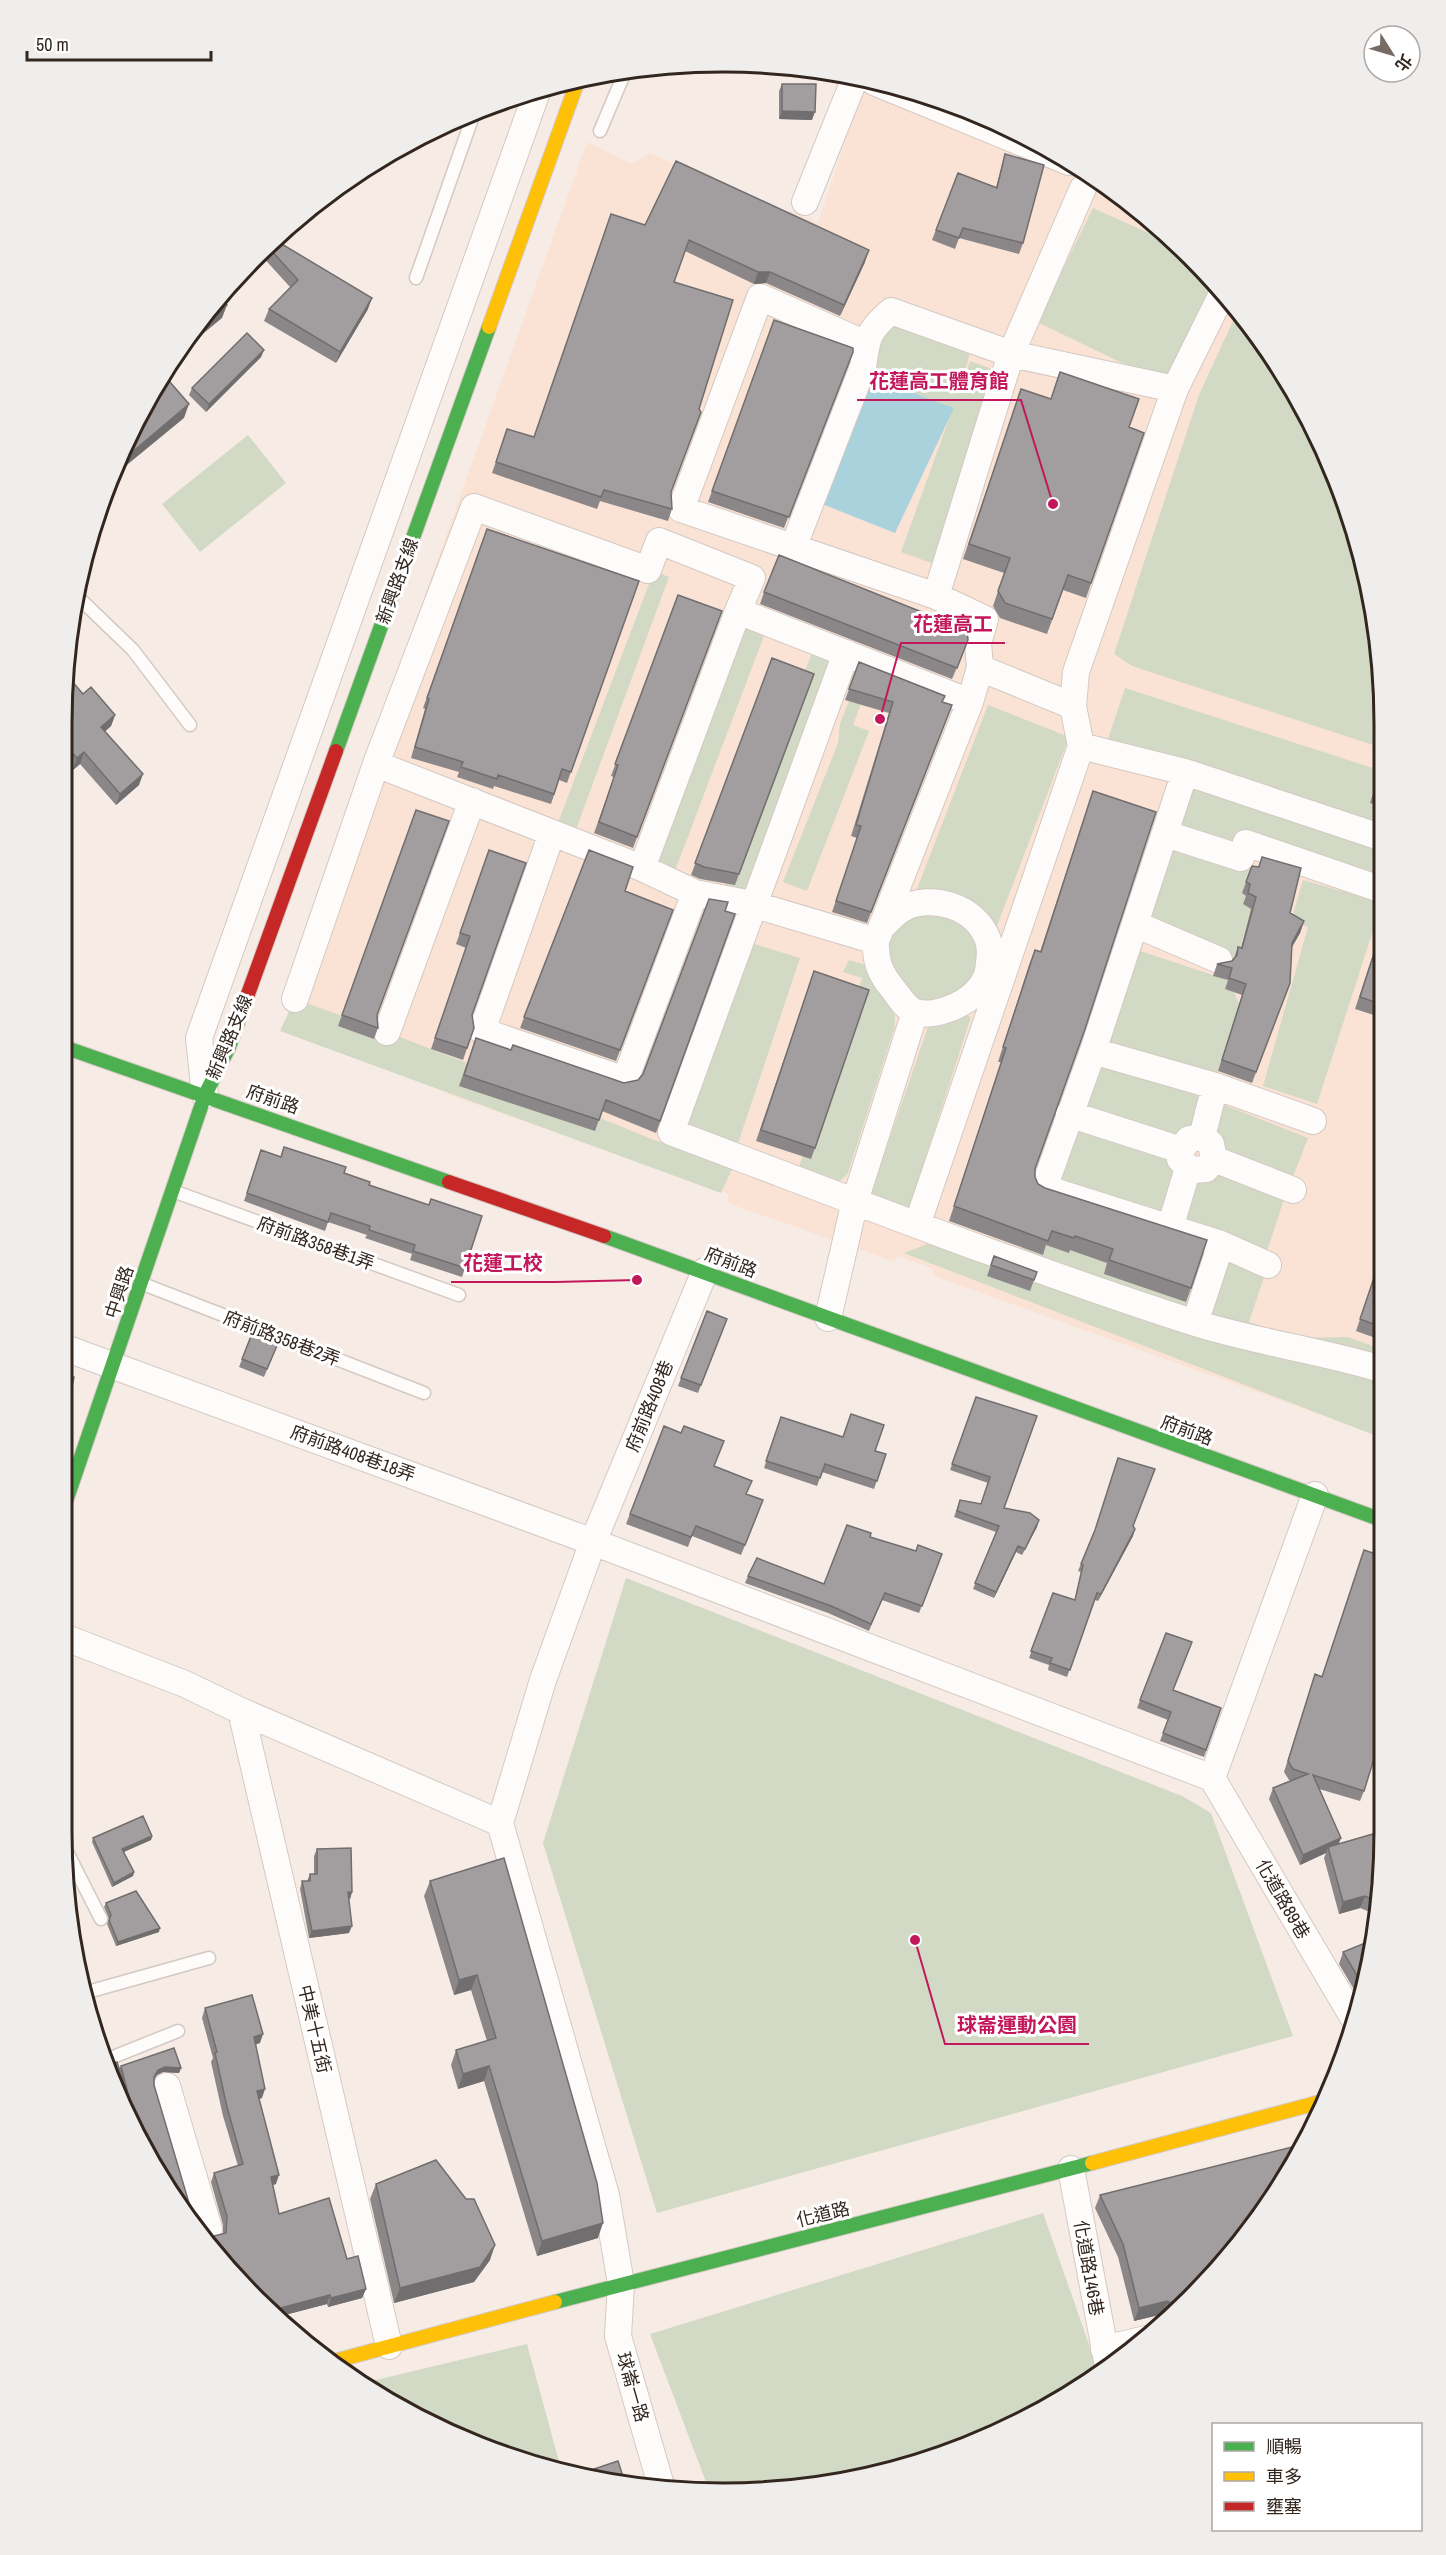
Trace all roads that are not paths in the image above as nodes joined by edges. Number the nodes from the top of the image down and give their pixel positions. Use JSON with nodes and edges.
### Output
{"nodes":[{"id":1,"x":622,"y":81,"type":"edge"},
{"id":2,"x":852,"y":85,"type":"edge"},
{"id":3,"x":574,"y":90,"type":"edge"},
{"id":4,"x":534,"y":101,"type":"edge"},
{"id":5,"x":471,"y":123,"type":"edge"},
{"id":6,"x":600,"y":131,"type":"dead end"},
{"id":7,"x":1083,"y":188,"type":"dead end"},
{"id":8,"x":805,"y":202,"type":"dead end"},
{"id":9,"x":416,"y":278,"type":"dead end"},
{"id":10,"x":1218,"y":302,"type":"edge"},
{"id":11,"x":866,"y":344,"type":"junction"},
{"id":12,"x":1011,"y":354,"type":"junction"},
{"id":13,"x":1175,"y":389,"type":"junction"},
{"id":14,"x":793,"y":548,"type":"junction"},
{"id":15,"x":936,"y":596,"type":"junction"},
{"id":16,"x":84,"y":603,"type":"edge"},
{"id":17,"x":738,"y":611,"type":"junction"},
{"id":18,"x":846,"y":653,"type":"junction"},
{"id":19,"x":980,"y":668,"type":"junction"},
{"id":20,"x":970,"y":702,"type":"junction"},
{"id":21,"x":1073,"y":706,"type":"junction"},
{"id":22,"x":190,"y":725,"type":"dead end"},
{"id":23,"x":1081,"y":746,"type":"junction"},
{"id":24,"x":376,"y":764,"type":"junction"},
{"id":25,"x":1185,"y":772,"type":"junction"},
{"id":26,"x":472,"y":801,"type":"junction"},
{"id":27,"x":552,"y":833,"type":"junction"},
{"id":28,"x":1166,"y":834,"type":"junction"},
{"id":29,"x":1374,"y":835,"type":"edge"},
{"id":30,"x":642,"y":868,"type":"junction"},
{"id":31,"x":1374,"y":887,"type":"edge"},
{"id":32,"x":695,"y":893,"type":"junction"},
{"id":33,"x":752,"y":904,"type":"junction"},
{"id":34,"x":1135,"y":924,"type":"junction"},
{"id":35,"x":878,"y":935,"type":"junction"},
{"id":36,"x":1219,"y":960,"type":"dead end"},
{"id":37,"x":993,"y":979,"type":"junction"},
{"id":38,"x":295,"y":999,"type":"dead end"},
{"id":39,"x":915,"y":1012,"type":"junction"},
{"id":40,"x":387,"y":1032,"type":"dead end"},
{"id":41,"x":72,"y":1050,"type":"edge"},
{"id":42,"x":1094,"y":1051,"type":"junction"},
{"id":43,"x":1215,"y":1086,"type":"junction"},
{"id":44,"x":205,"y":1095,"type":"junction"},
{"id":45,"x":1069,"y":1114,"type":"junction"},
{"id":46,"x":1313,"y":1121,"type":"dead end"},
{"id":47,"x":1190,"y":1151,"type":"junction"},
{"id":48,"x":1293,"y":1190,"type":"dead end"},
{"id":49,"x":172,"y":1191,"type":"junction"},
{"id":50,"x":855,"y":1201,"type":"junction"},
{"id":51,"x":917,"y":1225,"type":"junction"},
{"id":52,"x":1170,"y":1228,"type":"junction"},
{"id":53,"x":1221,"y":1244,"type":"junction"},
{"id":54,"x":1268,"y":1265,"type":"dead end"},
{"id":55,"x":705,"y":1270,"type":"junction"},
{"id":56,"x":141,"y":1283,"type":"junction"},
{"id":57,"x":459,"y":1295,"type":"dead end"},
{"id":58,"x":828,"y":1318,"type":"junction"},
{"id":59,"x":1195,"y":1323,"type":"junction"},
{"id":60,"x":72,"y":1350,"type":"edge"},
{"id":61,"x":114,"y":1365,"type":"junction"},
{"id":62,"x":1374,"y":1367,"type":"edge"},
{"id":63,"x":424,"y":1394,"type":"dead end"},
{"id":64,"x":72,"y":1484,"type":"edge"},
{"id":65,"x":1315,"y":1495,"type":"junction"},
{"id":66,"x":1374,"y":1517,"type":"edge"},
{"id":67,"x":593,"y":1542,"type":"junction"},
{"id":68,"x":72,"y":1640,"type":"edge"},
{"id":69,"x":241,"y":1711,"type":"junction"},
{"id":70,"x":1212,"y":1778,"type":"junction"},
{"id":71,"x":500,"y":1822,"type":"junction"},
{"id":72,"x":73,"y":1863,"type":"edge"},
{"id":73,"x":101,"y":1919,"type":"dead end"},
{"id":74,"x":209,"y":1958,"type":"dead end"},
{"id":75,"x":92,"y":1991,"type":"edge"},
{"id":76,"x":1349,"y":2010,"type":"edge"},
{"id":77,"x":178,"y":2031,"type":"dead end"},
{"id":78,"x":113,"y":2057,"type":"edge"},
{"id":79,"x":166,"y":2086,"type":"dead end"},
{"id":80,"x":1314,"y":2104,"type":"edge"},
{"id":81,"x":1071,"y":2169,"type":"junction"},
{"id":82,"x":200,"y":2218,"type":"edge"},
{"id":83,"x":621,"y":2284,"type":"junction"},
{"id":84,"x":388,"y":2346,"type":"junction"},
{"id":85,"x":1106,"y":2358,"type":"edge"},
{"id":86,"x":342,"y":2359,"type":"edge"},
{"id":87,"x":659,"y":2480,"type":"edge"}],
"edges":[{"from":1,"to":6,"type":"lane"},
{"from":2,"to":8,"type":"street"},
{"from":3,"to":44,"type":"street","name":"新興路支線"},
{"from":4,"to":44,"type":"street","name":"新興路支線"},
{"from":5,"to":9,"type":"lane"},
{"from":7,"to":12,"type":"street"},
{"from":10,"to":13,"type":"street"},
{"from":11,"to":12,"type":"street"},
{"from":11,"to":14,"type":"street"},
{"from":11,"to":14,"type":"street"},
{"from":12,"to":13,"type":"street"},
{"from":12,"to":15,"type":"street"},
{"from":13,"to":21,"type":"street"},
{"from":14,"to":15,"type":"street"},
{"from":15,"to":19,"type":"street"},
{"from":16,"to":22,"type":"lane"},
{"from":17,"to":18,"type":"street"},
{"from":17,"to":24,"type":"street"},
{"from":17,"to":30,"type":"street"},
{"from":18,"to":20,"type":"street"},
{"from":18,"to":33,"type":"street"},
{"from":19,"to":20,"type":"street"},
{"from":19,"to":21,"type":"street"},
{"from":20,"to":35,"type":"street"},
{"from":21,"to":23,"type":"street"},
{"from":23,"to":25,"type":"street"},
{"from":23,"to":37,"type":"street"},
{"from":24,"to":26,"type":"street"},
{"from":24,"to":38,"type":"street"},
{"from":25,"to":28,"type":"street"},
{"from":25,"to":29,"type":"street"},
{"from":26,"to":27,"type":"street"},
{"from":26,"to":40,"type":"street"},
{"from":27,"to":30,"type":"street"},
{"from":27,"to":32,"type":"street"},
{"from":28,"to":31,"type":"street"},
{"from":28,"to":34,"type":"street"},
{"from":30,"to":32,"type":"street"},
{"from":32,"to":33,"type":"street"},
{"from":33,"to":35,"type":"street"},
{"from":33,"to":50,"type":"street"},
{"from":34,"to":36,"type":"street"},
{"from":34,"to":42,"type":"street"},
{"from":35,"to":37,"type":"street"},
{"from":35,"to":39,"type":"street"},
{"from":37,"to":39,"type":"street"},
{"from":37,"to":51,"type":"street"},
{"from":39,"to":50,"type":"street"},
{"from":41,"to":44,"type":"street","name":"府前路"},
{"from":42,"to":43,"type":"street"},
{"from":42,"to":45,"type":"street"},
{"from":43,"to":46,"type":"street"},
{"from":43,"to":47,"type":"street"},
{"from":44,"to":49,"type":"street","name":"中興路"},
{"from":44,"to":55,"type":"street","name":"府前路"},
{"from":45,"to":47,"type":"street"},
{"from":45,"to":52,"type":"street"},
{"from":47,"to":48,"type":"street"},
{"from":47,"to":52,"type":"street"},
{"from":49,"to":56,"type":"street","name":"中興路"},
{"from":49,"to":57,"type":"lane","name":"府前路358巷1弄"},
{"from":50,"to":51,"type":"street"},
{"from":50,"to":58,"type":"street"},
{"from":51,"to":59,"type":"street"},
{"from":52,"to":53,"type":"street"},
{"from":53,"to":54,"type":"street"},
{"from":53,"to":59,"type":"street"},
{"from":55,"to":58,"type":"street","name":"府前路"},
{"from":55,"to":67,"type":"street","name":"府前路408巷"},
{"from":56,"to":61,"type":"street","name":"中興路"},
{"from":56,"to":63,"type":"lane","name":"府前路358巷2弄"},
{"from":58,"to":65,"type":"street","name":"府前路"},
{"from":59,"to":62,"type":"street"},
{"from":60,"to":61,"type":"street","name":"府前路408巷18弄"},
{"from":61,"to":64,"type":"street","name":"中興路"},
{"from":61,"to":67,"type":"street","name":"府前路408巷18弄"},
{"from":65,"to":66,"type":"street","name":"府前路"},
{"from":65,"to":70,"type":"street"},
{"from":67,"to":70,"type":"street","name":"府前路408巷18弄"},
{"from":67,"to":71,"type":"street","name":"府前路408巷"},
{"from":68,"to":69,"type":"street"},
{"from":69,"to":71,"type":"street"},
{"from":69,"to":84,"type":"street","name":"中美十五街"},
{"from":70,"to":76,"type":"street","name":"化道路89巷"},
{"from":71,"to":83,"type":"street","name":"球崙一路"},
{"from":72,"to":73,"type":"lane"},
{"from":74,"to":75,"type":"lane"},
{"from":77,"to":78,"type":"lane"},
{"from":79,"to":82,"type":"street"},
{"from":80,"to":81,"type":"street","name":"化道路"},
{"from":81,"to":83,"type":"street","name":"化道路"},
{"from":81,"to":85,"type":"street","name":"化道路146巷"},
{"from":83,"to":84,"type":"street","name":"化道路"},
{"from":83,"to":87,"type":"street","name":"球崙一路"},
{"from":84,"to":86,"type":"street","name":"化道路"}]}
